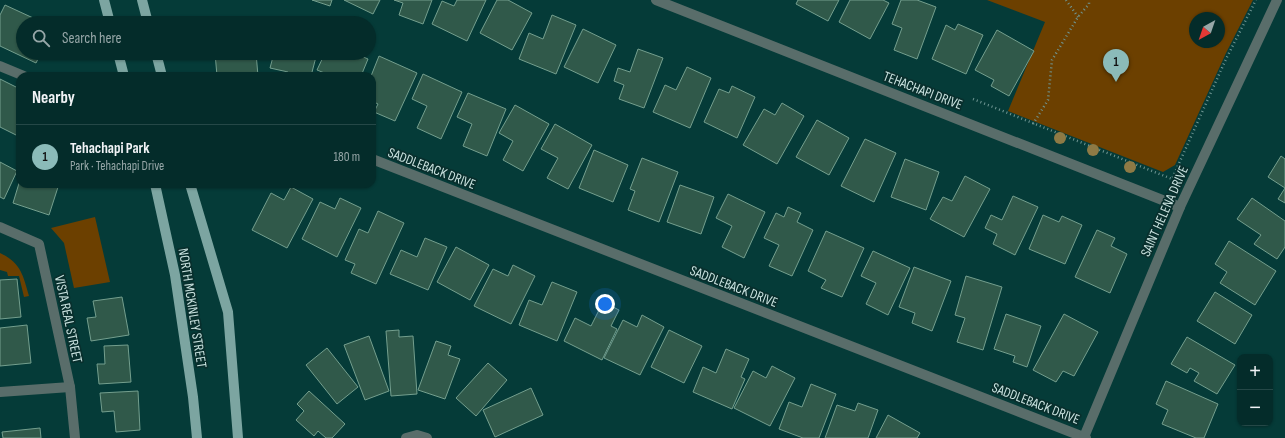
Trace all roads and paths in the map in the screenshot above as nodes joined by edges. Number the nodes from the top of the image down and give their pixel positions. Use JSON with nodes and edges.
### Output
{"nodes":[{"id":1,"x":104,"y":0,"type":"edge"},
{"id":2,"x":142,"y":0,"type":"edge"},
{"id":3,"x":656,"y":0,"type":"edge"},
{"id":4,"x":1066,"y":0,"type":"edge"},
{"id":5,"x":1089,"y":0,"type":"edge"},
{"id":6,"x":1256,"y":0,"type":"edge"},
{"id":7,"x":1276,"y":0,"type":"edge"},
{"id":8,"x":108,"y":16,"type":"edge"},
{"id":9,"x":146,"y":16,"type":"edge"},
{"id":10,"x":1078,"y":17,"type":"junction"},
{"id":11,"x":120,"y":60,"type":"edge"},
{"id":12,"x":158,"y":60,"type":"edge"},
{"id":13,"x":0,"y":66,"type":"edge"},
{"id":14,"x":123,"y":72,"type":"edge"},
{"id":15,"x":161,"y":72,"type":"edge"},
{"id":16,"x":16,"y":73,"type":"edge"},
{"id":17,"x":973,"y":99,"type":"dead end"},
{"id":18,"x":1033,"y":124,"type":"junction"},
{"id":19,"x":376,"y":161,"type":"edge"},
{"id":20,"x":155,"y":188,"type":"edge"},
{"id":21,"x":191,"y":188,"type":"edge"},
{"id":22,"x":1180,"y":206,"type":"junction"},
{"id":23,"x":2,"y":228,"type":"edge"},
{"id":24,"x":70,"y":388,"type":"junction"},
{"id":25,"x":0,"y":392,"type":"edge"},
{"id":26,"x":75,"y":438,"type":"edge"},
{"id":27,"x":197,"y":438,"type":"edge"},
{"id":28,"x":238,"y":438,"type":"edge"},
{"id":29,"x":406,"y":438,"type":"edge"},
{"id":30,"x":427,"y":438,"type":"edge"},
{"id":31,"x":1085,"y":438,"type":"edge"}],
"edges":[{"from":1,"to":8,"type":"main road"},
{"from":2,"to":9,"type":"main road"},
{"from":3,"to":22,"type":"street","name":"TEHACHAPI DRIVE"},
{"from":4,"to":10,"type":"path"},
{"from":5,"to":10,"type":"path"},
{"from":6,"to":18,"type":"path"},
{"from":7,"to":22,"type":"street","name":"SAINT HELENA DRIVE"},
{"from":10,"to":18,"type":"path"},
{"from":11,"to":14,"type":"main road"},
{"from":12,"to":15,"type":"main road"},
{"from":13,"to":16,"type":"street"},
{"from":17,"to":18,"type":"path"},
{"from":19,"to":31,"type":"street","name":"SADDLEBACK DRIVE"},
{"from":20,"to":27,"type":"main road","name":"NORTH MCKINLEY STREET"},
{"from":21,"to":28,"type":"main road","name":"NORTH MCKINLEY STREET"},
{"from":22,"to":31,"type":"street","name":"SAINT HELENA DRIVE"},
{"from":23,"to":24,"type":"street","name":"VISTA REAL STREET"},
{"from":24,"to":25,"type":"street"},
{"from":24,"to":26,"type":"street","name":"VISTA REAL STREET"},
{"from":29,"to":30,"type":"street"}]}
